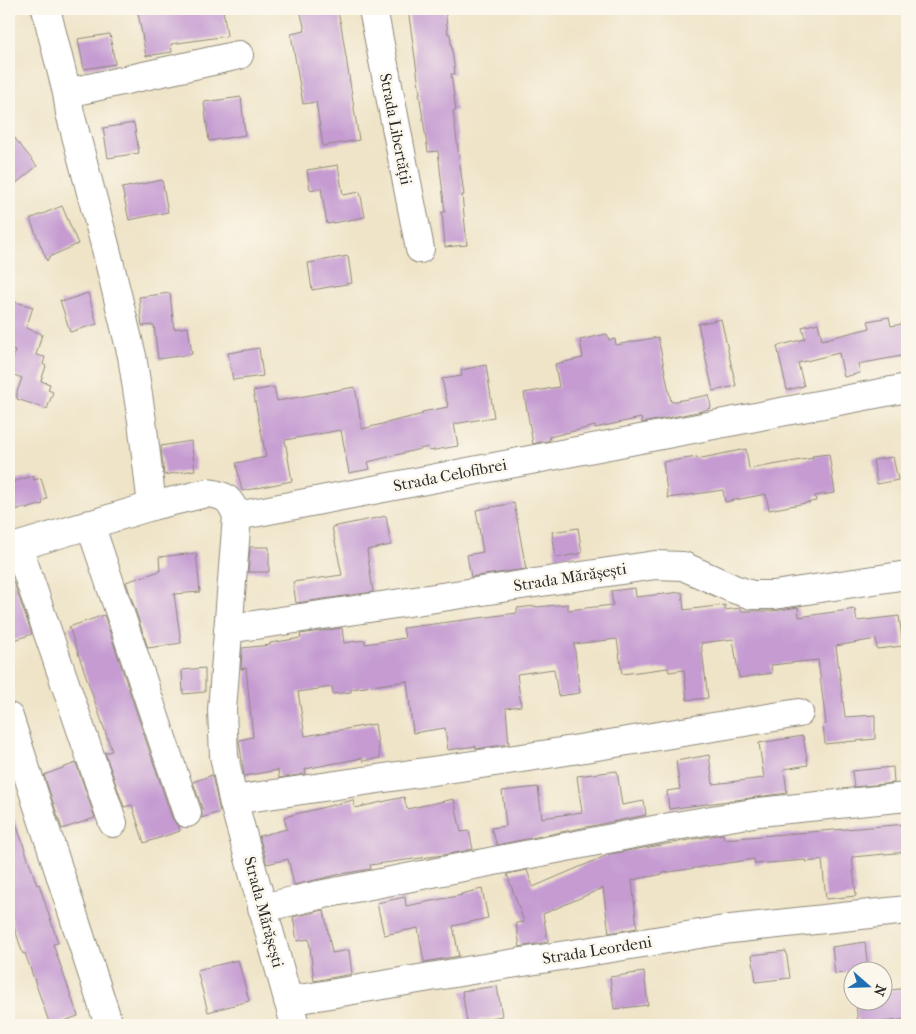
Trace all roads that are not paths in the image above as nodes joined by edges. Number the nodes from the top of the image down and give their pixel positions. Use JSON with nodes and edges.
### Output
{"nodes":[{"id":1,"x":46,"y":9,"type":"edge"},
{"id":2,"x":374,"y":9,"type":"edge"},
{"id":3,"x":239,"y":55,"type":"dead end"},
{"id":4,"x":66,"y":93,"type":"junction"},
{"id":5,"x":420,"y":249,"type":"dead end"},
{"id":6,"x":907,"y":388,"type":"edge"},
{"id":7,"x":152,"y":506,"type":"junction"},
{"id":8,"x":237,"y":516,"type":"junction"},
{"id":9,"x":90,"y":524,"type":"junction"},
{"id":10,"x":14,"y":548,"type":"edge"},
{"id":11,"x":907,"y":575,"type":"edge"},
{"id":12,"x":228,"y":629,"type":"junction"},
{"id":13,"x":799,"y":713,"type":"dead end"},
{"id":14,"x":9,"y":717,"type":"edge"},
{"id":15,"x":907,"y":797,"type":"edge"},
{"id":16,"x":233,"y":800,"type":"junction"},
{"id":17,"x":188,"y":813,"type":"dead end"},
{"id":18,"x":113,"y":823,"type":"dead end"},
{"id":19,"x":262,"y":908,"type":"junction"},
{"id":20,"x":907,"y":910,"type":"edge"},
{"id":21,"x":291,"y":1013,"type":"edge"},
{"id":22,"x":109,"y":1025,"type":"edge"}],
"edges":[{"from":1,"to":4,"type":"street"},
{"from":2,"to":5,"type":"street","name":"Strada Libertății"},
{"from":3,"to":4,"type":"street"},
{"from":4,"to":7,"type":"street"},
{"from":6,"to":8,"type":"street","name":"Strada Celofibrei"},
{"from":7,"to":8,"type":"street"},
{"from":7,"to":9,"type":"street"},
{"from":8,"to":12,"type":"street","name":"Strada Mărășești"},
{"from":9,"to":10,"type":"street"},
{"from":9,"to":17,"type":"street"},
{"from":10,"to":18,"type":"street"},
{"from":11,"to":12,"type":"street","name":"Strada Mărășești"},
{"from":12,"to":16,"type":"street","name":"Strada Mărășești"},
{"from":13,"to":16,"type":"street"},
{"from":14,"to":22,"type":"street"},
{"from":15,"to":19,"type":"street"},
{"from":16,"to":19,"type":"street","name":"Strada Mărășești"},
{"from":19,"to":21,"type":"street","name":"Strada Mărășești"},
{"from":20,"to":21,"type":"street","name":"Strada Leordeni"}]}
